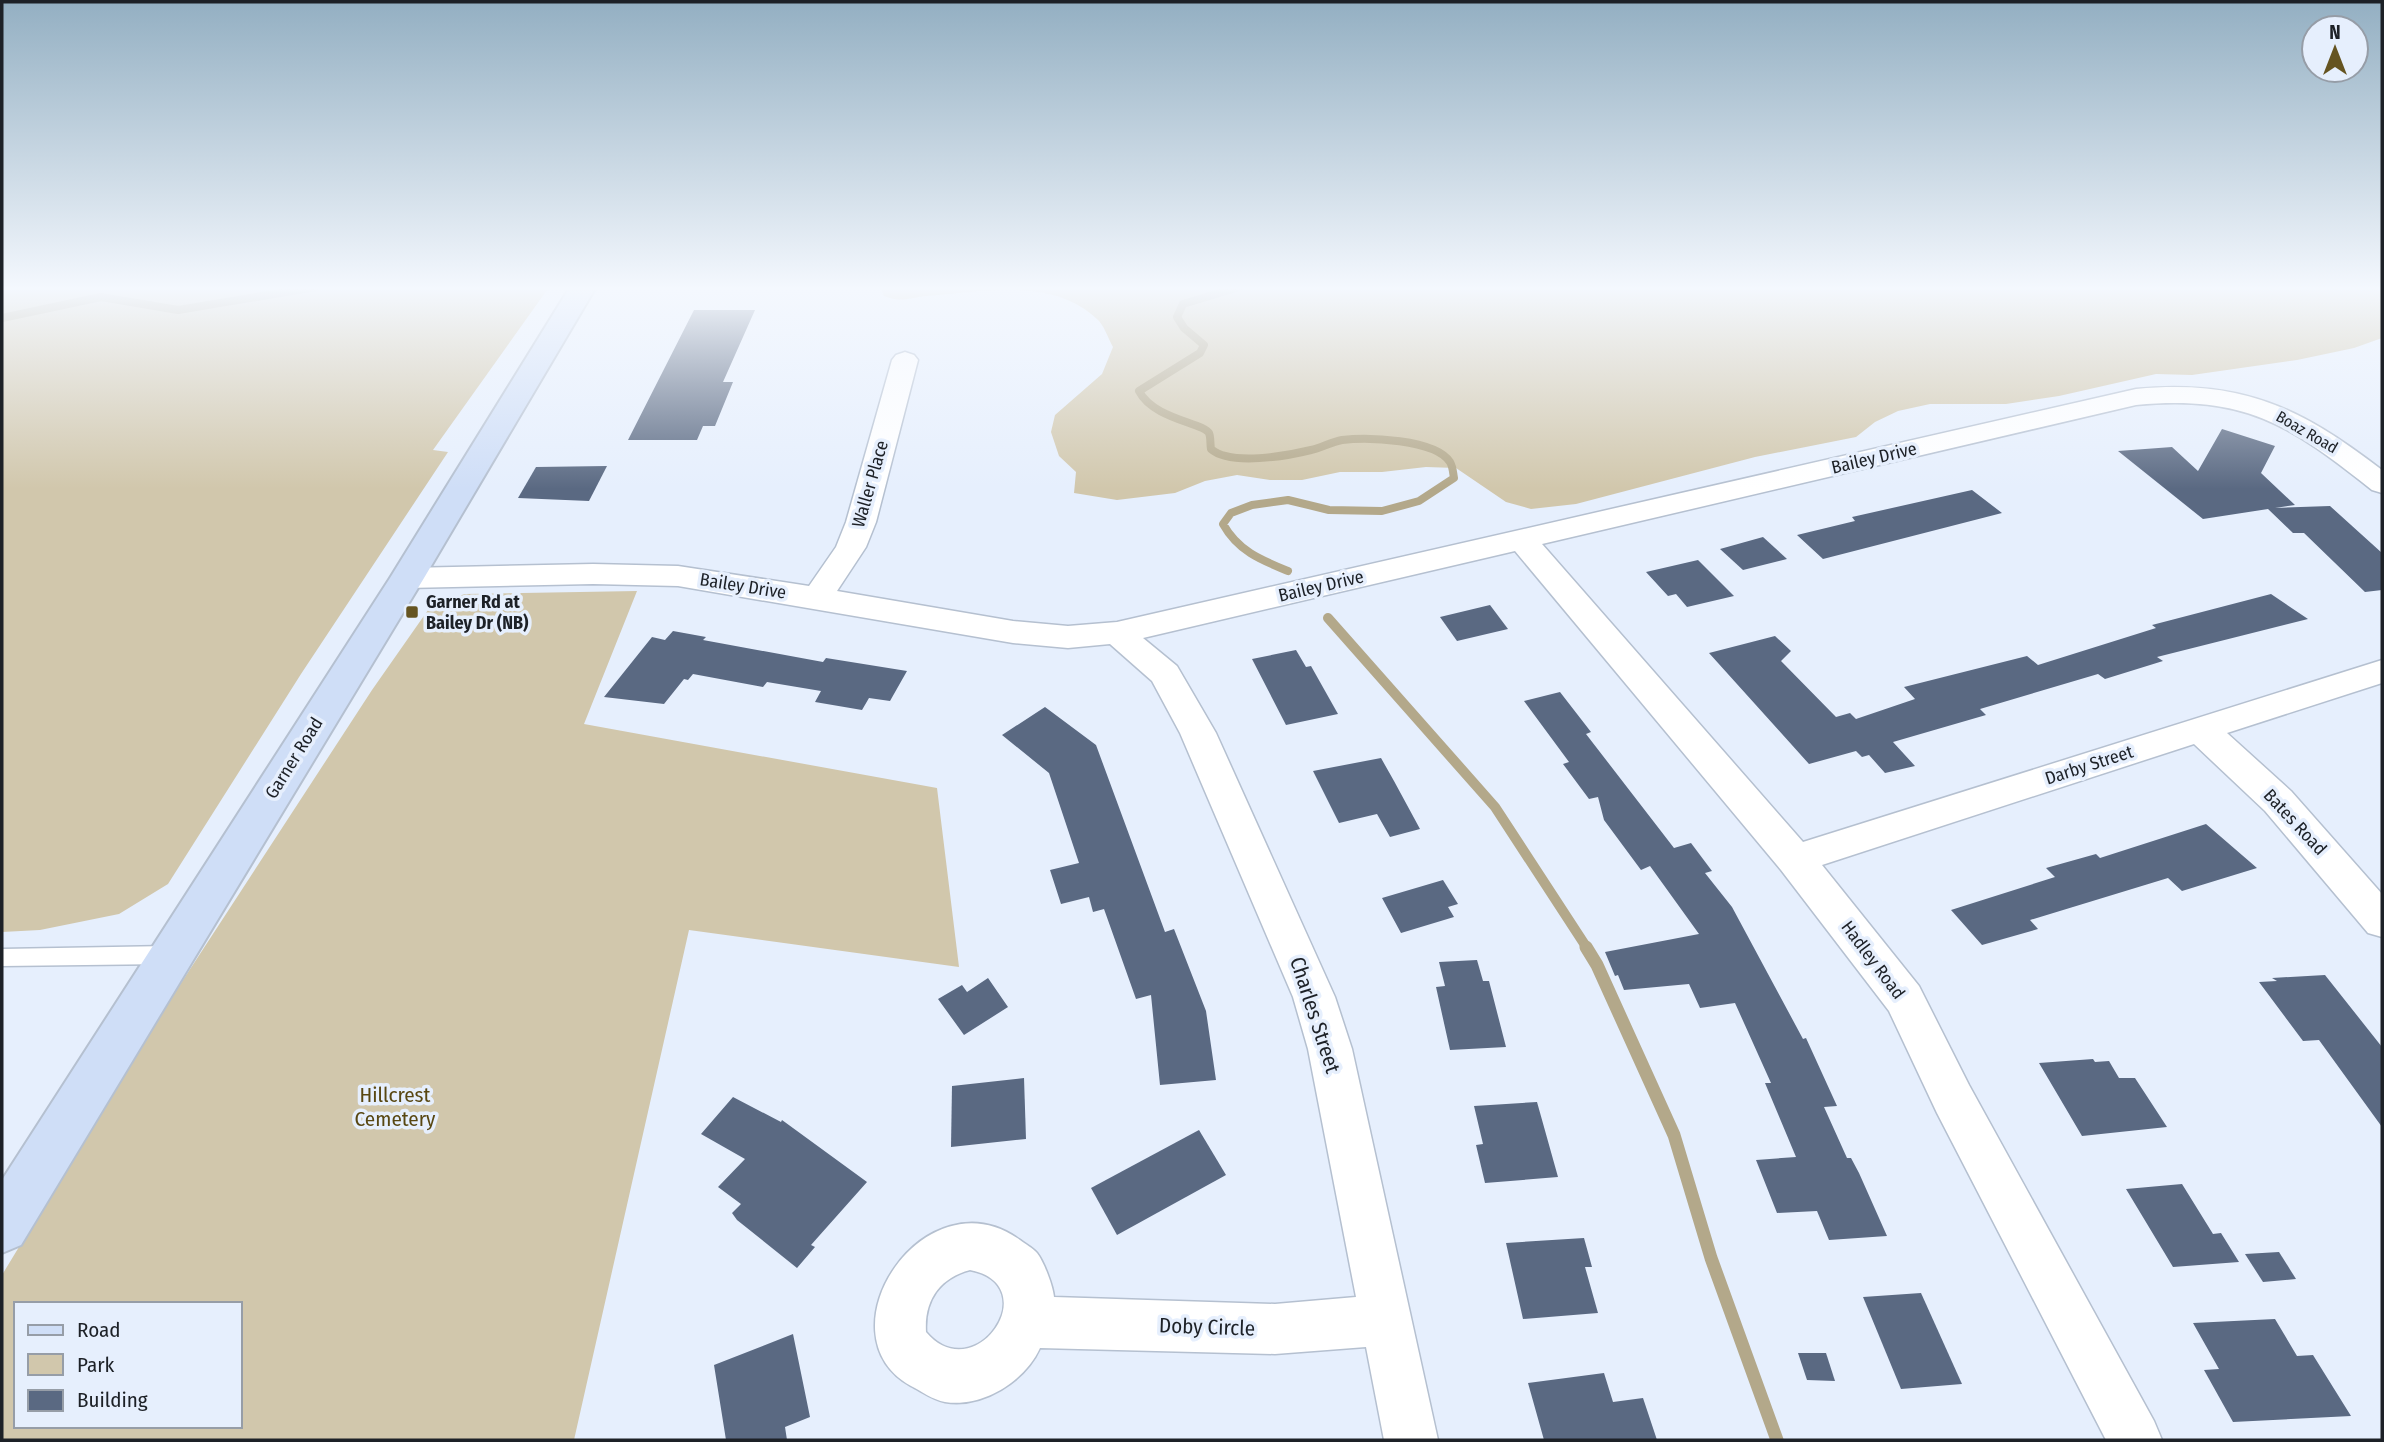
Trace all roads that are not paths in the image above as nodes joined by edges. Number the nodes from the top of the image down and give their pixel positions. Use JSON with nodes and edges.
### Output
{"nodes":[{"id":1,"x":542,"y":354,"type":"edge"},
{"id":2,"x":905,"y":360,"type":"dead end"},
{"id":3,"x":2224,"y":397,"type":"joint"},
{"id":4,"x":2382,"y":484,"type":"edge"},
{"id":5,"x":1522,"y":540,"type":"junction"},
{"id":6,"x":407,"y":578,"type":"junction"},
{"id":7,"x":817,"y":599,"type":"junction"},
{"id":8,"x":1117,"y":633,"type":"junction"},
{"id":9,"x":2382,"y":671,"type":"edge"},
{"id":10,"x":2201,"y":730,"type":"junction"},
{"id":11,"x":1795,"y":859,"type":"junction"},
{"id":12,"x":2382,"y":921,"type":"edge"},
{"id":13,"x":172,"y":955,"type":"junction"},
{"id":14,"x":2,"y":958,"type":"edge"},
{"id":15,"x":2,"y":1227,"type":"edge"},
{"id":16,"x":1386,"y":1320,"type":"junction"},
{"id":17,"x":1028,"y":1322,"type":"dead end"},
{"id":18,"x":1410,"y":1440,"type":"edge"},
{"id":19,"x":2135,"y":1440,"type":"edge"}],
"edges":[{"from":1,"to":6,"type":"main road","name":"Garner Road"},
{"from":2,"to":7,"type":"street","name":"Waller Place"},
{"from":3,"to":4,"type":"street","name":"Boaz Road"},
{"from":3,"to":5,"type":"street","name":"Bailey Drive"},
{"from":5,"to":8,"type":"street","name":"Bailey Drive"},
{"from":5,"to":11,"type":"street","name":"Hadley Road"},
{"from":6,"to":7,"type":"street","name":"Bailey Drive"},
{"from":6,"to":13,"type":"main road","name":"Garner Road"},
{"from":7,"to":8,"type":"street","name":"Bailey Drive"},
{"from":8,"to":16,"type":"street","name":"Charles Street"},
{"from":9,"to":10,"type":"street","name":"Darby Street"},
{"from":10,"to":11,"type":"street","name":"Darby Street"},
{"from":10,"to":12,"type":"street","name":"Bates Road"},
{"from":11,"to":19,"type":"street","name":"Hadley Road"},
{"from":13,"to":14,"type":"lane"},
{"from":13,"to":15,"type":"main road","name":"Garner Road"},
{"from":16,"to":17,"type":"street","name":"Doby Circle"},
{"from":16,"to":18,"type":"street","name":"Charles Street"}]}
